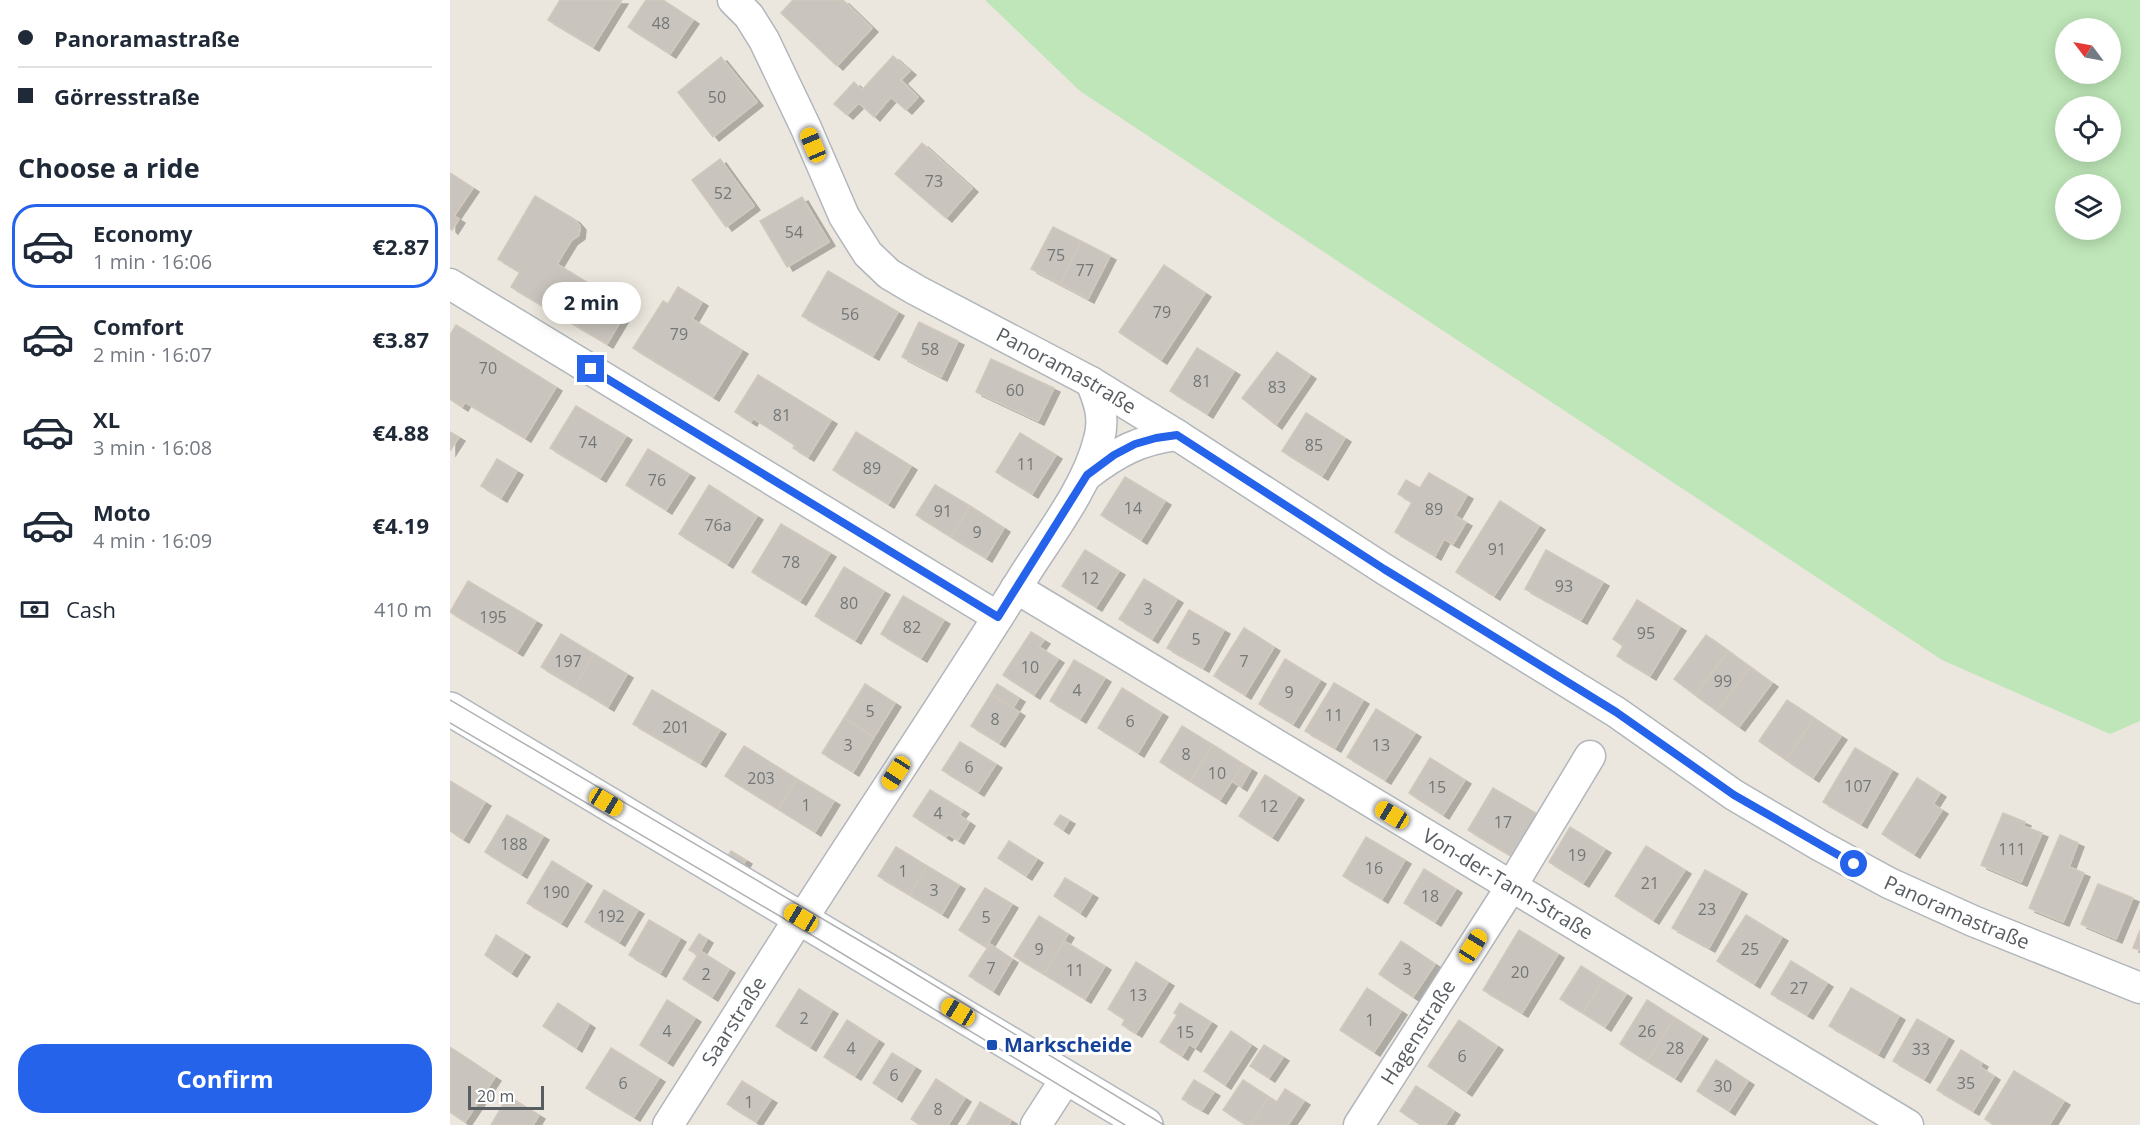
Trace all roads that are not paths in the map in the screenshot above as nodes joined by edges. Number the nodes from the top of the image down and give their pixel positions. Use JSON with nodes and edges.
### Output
{"nodes":[{"id":1,"x":733,"y":0,"type":"edge"},
{"id":2,"x":450,"y":284,"type":"edge"},
{"id":3,"x":1091,"y":382,"type":"junction"},
{"id":4,"x":1177,"y":435,"type":"junction"},
{"id":5,"x":1087,"y":475,"type":"junction"},
{"id":6,"x":1016,"y":588,"type":"junction"},
{"id":7,"x":998,"y":617,"type":"junction"},
{"id":8,"x":450,"y":709,"type":"edge"},
{"id":9,"x":1590,"y":756,"type":"dead end"},
{"id":10,"x":1511,"y":886,"type":"junction"},
{"id":11,"x":801,"y":918,"type":"junction"},
{"id":12,"x":2140,"y":988,"type":"edge"},
{"id":13,"x":1067,"y":1077,"type":"junction"},
{"id":14,"x":668,"y":1125,"type":"edge"},
{"id":15,"x":1036,"y":1125,"type":"edge"},
{"id":16,"x":1146,"y":1125,"type":"edge"},
{"id":17,"x":1359,"y":1125,"type":"edge"},
{"id":18,"x":1908,"y":1125,"type":"edge"}],
"edges":[{"from":1,"to":3,"type":"street","name":"Panoramastraße"},
{"from":2,"to":7,"type":"street"},
{"from":3,"to":4,"type":"street","name":"Panoramastraße"},
{"from":3,"to":5,"type":"street"},
{"from":4,"to":5,"type":"street"},
{"from":4,"to":12,"type":"street","name":"Panoramastraße"},
{"from":5,"to":6,"type":"street","name":"Saarstraße"},
{"from":6,"to":7,"type":"street","name":"Saarstraße"},
{"from":6,"to":10,"type":"street","name":"Von-der-Tann-Straße"},
{"from":7,"to":11,"type":"street","name":"Saarstraße"},
{"from":8,"to":11,"type":"main road"},
{"from":9,"to":10,"type":"street","name":"Hagenstraße"},
{"from":10,"to":17,"type":"street","name":"Hagenstraße"},
{"from":10,"to":18,"type":"street","name":"Von-der-Tann-Straße"},
{"from":11,"to":13,"type":"main road"},
{"from":11,"to":14,"type":"street","name":"Saarstraße"},
{"from":13,"to":15,"type":"street"},
{"from":13,"to":16,"type":"main road"}]}
